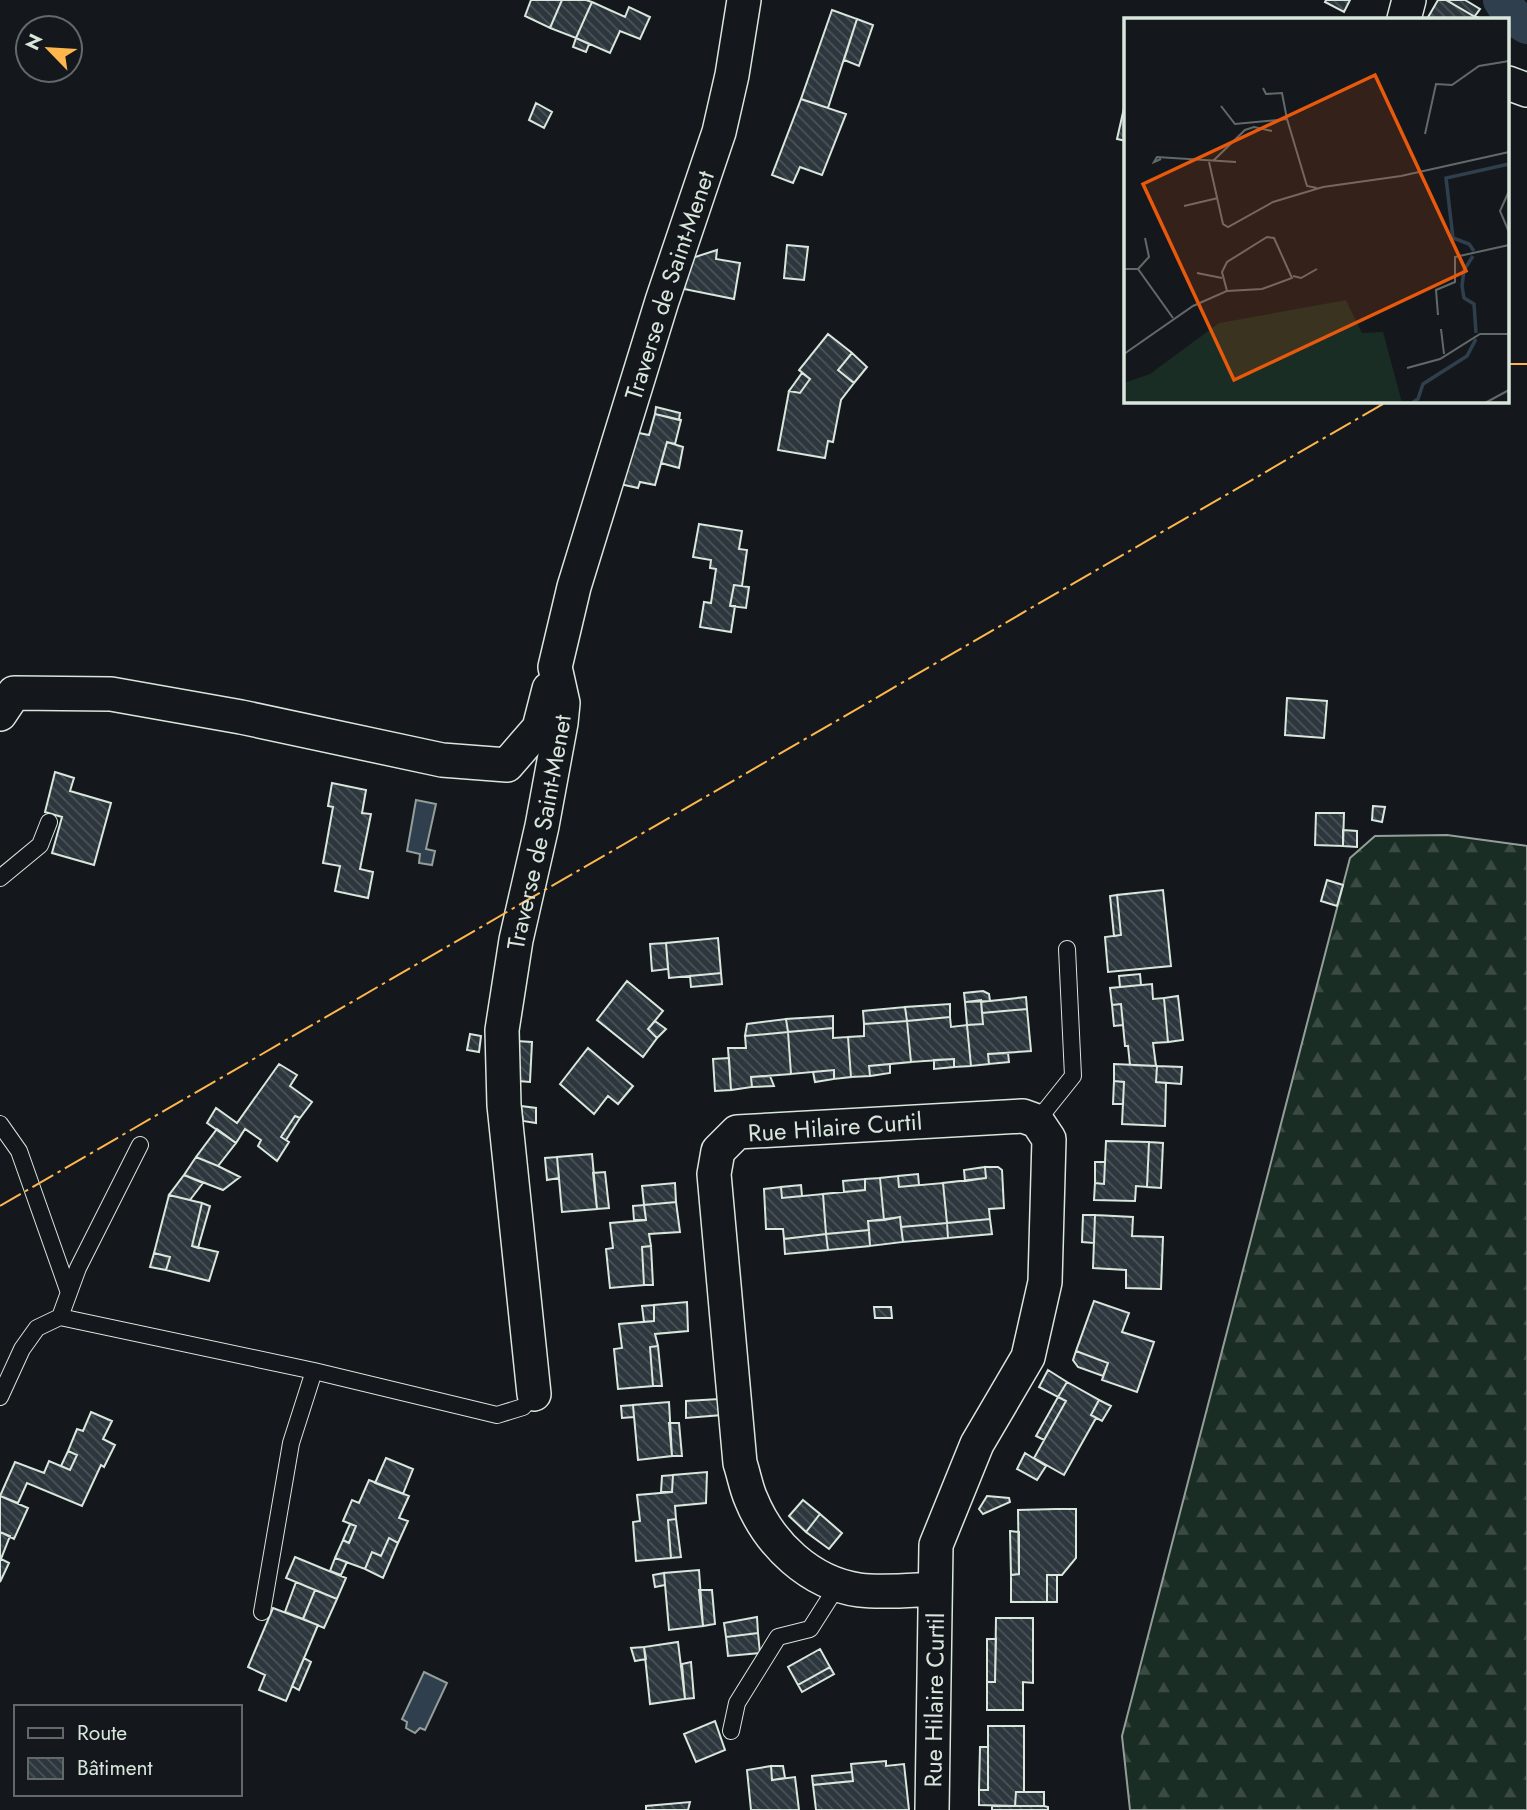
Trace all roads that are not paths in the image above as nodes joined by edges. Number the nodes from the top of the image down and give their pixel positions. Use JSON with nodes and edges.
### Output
{"nodes":[{"id":1,"x":744,"y":0,"type":"edge"},
{"id":2,"x":1409,"y":0,"type":"edge"},
{"id":3,"x":1404,"y":18,"type":"edge"},
{"id":4,"x":1510,"y":84,"type":"edge"},
{"id":5,"x":1527,"y":90,"type":"edge"},
{"id":6,"x":555,"y":667,"type":"junction"},
{"id":7,"x":5,"y":699,"type":"edge"},
{"id":8,"x":49,"y":822,"type":"dead end"},
{"id":9,"x":0,"y":878,"type":"edge"},
{"id":10,"x":1068,"y":949,"type":"dead end"},
{"id":11,"x":1037,"y":1121,"type":"junction"},
{"id":12,"x":0,"y":1124,"type":"edge"},
{"id":13,"x":140,"y":1145,"type":"dead end"},
{"id":14,"x":68,"y":1290,"type":"junction"},
{"id":15,"x":60,"y":1317,"type":"junction"},
{"id":16,"x":314,"y":1371,"type":"junction"},
{"id":17,"x":534,"y":1394,"type":"joint"},
{"id":18,"x":0,"y":1397,"type":"edge"},
{"id":19,"x":838,"y":1585,"type":"junction"},
{"id":20,"x":935,"y":1589,"type":"junction"},
{"id":21,"x":262,"y":1612,"type":"dead end"},
{"id":22,"x":731,"y":1731,"type":"dead end"},
{"id":23,"x":932,"y":1810,"type":"edge"}],
"edges":[{"from":1,"to":6,"type":"street","name":"Traverse de Saint-Menet"},
{"from":2,"to":3,"type":"street"},
{"from":4,"to":5,"type":"street"},
{"from":6,"to":7,"type":"street"},
{"from":6,"to":17,"type":"street","name":"Traverse de Saint-Menet"},
{"from":8,"to":9,"type":"lane"},
{"from":10,"to":11,"type":"lane"},
{"from":11,"to":19,"type":"street","name":"Rue Hilaire Curtil"},
{"from":11,"to":20,"type":"street","name":"Rue Hilaire Curtil"},
{"from":12,"to":14,"type":"lane"},
{"from":13,"to":14,"type":"lane"},
{"from":14,"to":15,"type":"lane"},
{"from":15,"to":16,"type":"lane"},
{"from":15,"to":18,"type":"lane"},
{"from":16,"to":17,"type":"lane"},
{"from":16,"to":21,"type":"lane"},
{"from":19,"to":20,"type":"street","name":"Rue Hilaire Curtil"},
{"from":19,"to":22,"type":"lane"},
{"from":20,"to":23,"type":"street","name":"Rue Hilaire Curtil"}]}
